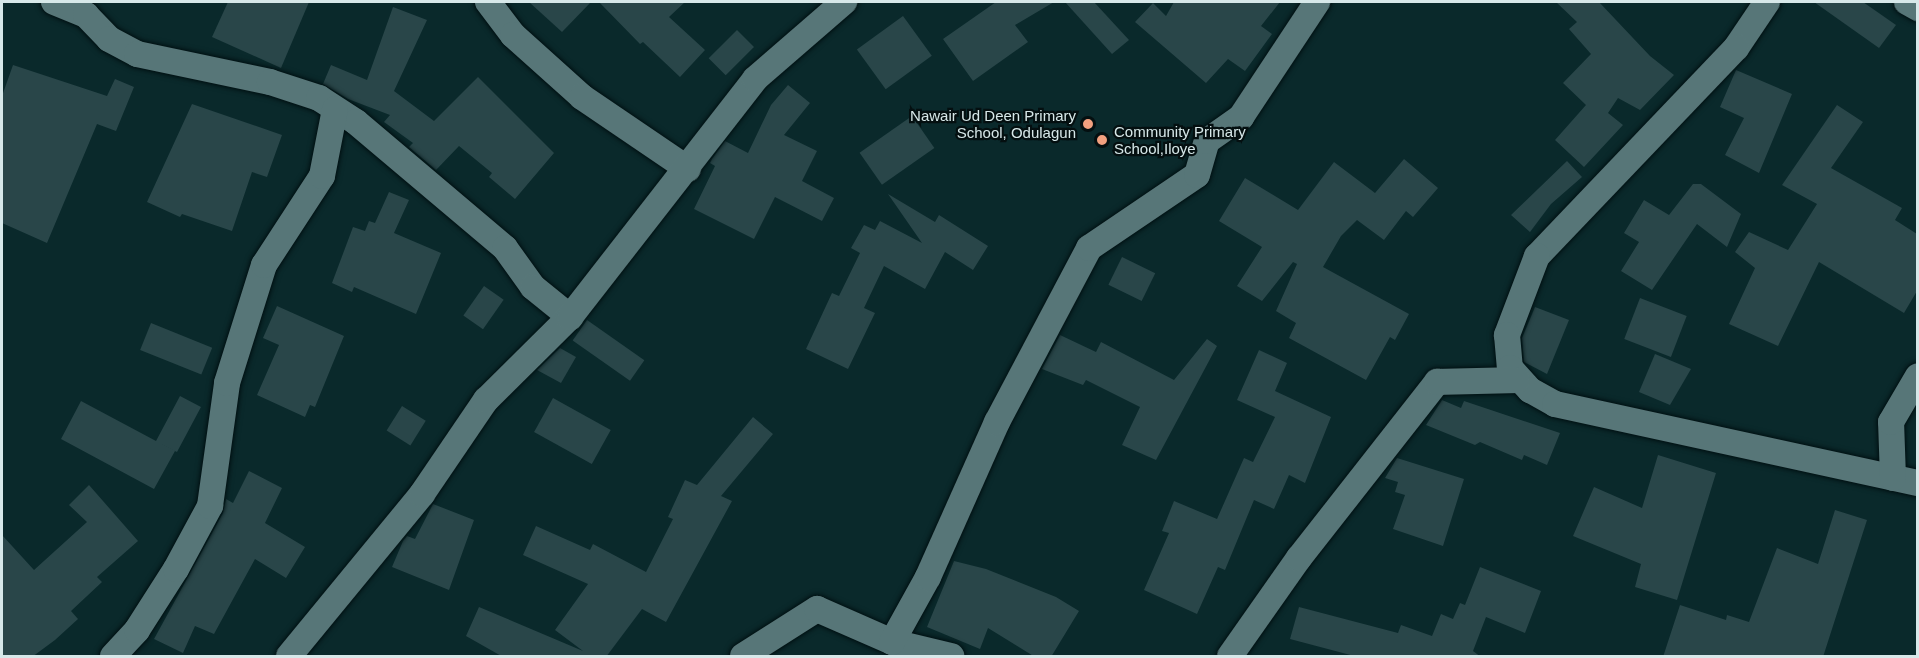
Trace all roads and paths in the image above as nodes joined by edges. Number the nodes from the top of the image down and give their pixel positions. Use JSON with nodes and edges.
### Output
{"nodes":[{"id":1,"x":54,"y":2,"type":"edge"},
{"id":2,"x":488,"y":2,"type":"edge"},
{"id":3,"x":844,"y":2,"type":"edge"},
{"id":4,"x":1317,"y":2,"type":"edge"},
{"id":5,"x":1767,"y":2,"type":"edge"},
{"id":6,"x":1907,"y":2,"type":"edge"},
{"id":7,"x":1917,"y":8,"type":"edge"},
{"id":8,"x":335,"y":108,"type":"junction"},
{"id":9,"x":688,"y":169,"type":"junction"},
{"id":10,"x":570,"y":317,"type":"junction"},
{"id":11,"x":1917,"y":376,"type":"edge"},
{"id":12,"x":1517,"y":380,"type":"junction"},
{"id":13,"x":1893,"y":478,"type":"junction"},
{"id":14,"x":1917,"y":483,"type":"edge"},
{"id":15,"x":892,"y":642,"type":"junction"},
{"id":16,"x":113,"y":657,"type":"edge"},
{"id":17,"x":289,"y":657,"type":"edge"},
{"id":18,"x":743,"y":657,"type":"edge"},
{"id":19,"x":951,"y":657,"type":"edge"},
{"id":20,"x":1230,"y":657,"type":"edge"}],
"edges":[{"from":1,"to":8,"type":"street"},
{"from":2,"to":9,"type":"street"},
{"from":3,"to":9,"type":"street"},
{"from":4,"to":15,"type":"street"},
{"from":5,"to":12,"type":"street"},
{"from":6,"to":7,"type":"street"},
{"from":8,"to":10,"type":"street"},
{"from":8,"to":16,"type":"street"},
{"from":9,"to":10,"type":"street"},
{"from":10,"to":17,"type":"street"},
{"from":11,"to":13,"type":"street"},
{"from":12,"to":13,"type":"street"},
{"from":12,"to":20,"type":"street"},
{"from":13,"to":14,"type":"street"},
{"from":15,"to":18,"type":"street"},
{"from":15,"to":19,"type":"street"}]}
